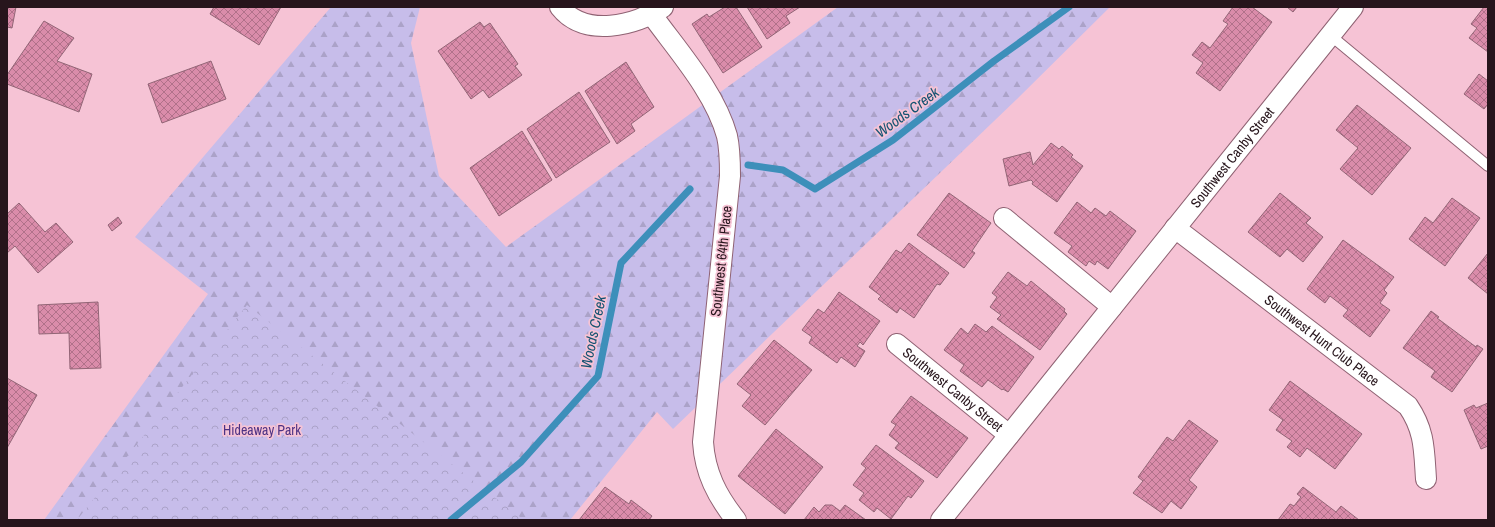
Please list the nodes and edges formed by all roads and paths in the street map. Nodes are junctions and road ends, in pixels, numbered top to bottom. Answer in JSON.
{"nodes":[{"id":1,"x":560,"y":7,"type":"edge"},
{"id":2,"x":1352,"y":7,"type":"edge"},
{"id":3,"x":658,"y":11,"type":"edge"},
{"id":4,"x":1330,"y":36,"type":"junction"},
{"id":5,"x":1488,"y":166,"type":"edge"},
{"id":6,"x":1004,"y":218,"type":"dead end"},
{"id":7,"x":1175,"y":228,"type":"junction"},
{"id":8,"x":1112,"y":307,"type":"junction"},
{"id":9,"x":897,"y":344,"type":"dead end"},
{"id":10,"x":1009,"y":435,"type":"junction"},
{"id":11,"x":1426,"y":479,"type":"dead end"},
{"id":12,"x":736,"y":520,"type":"edge"},
{"id":13,"x":941,"y":520,"type":"edge"}],
"edges":[{"from":1,"to":3,"type":"street"},
{"from":2,"to":4,"type":"street","name":"Southwest Canby Street"},
{"from":3,"to":12,"type":"street","name":"Southwest 64th Place"},
{"from":4,"to":5,"type":"lane"},
{"from":4,"to":7,"type":"street","name":"Southwest Canby Street"},
{"from":6,"to":8,"type":"street"},
{"from":7,"to":8,"type":"street","name":"Southwest Canby Street"},
{"from":7,"to":11,"type":"street","name":"Southwest Hunt Club Place"},
{"from":8,"to":10,"type":"street","name":"Southwest Canby Street"},
{"from":9,"to":10,"type":"street","name":"Southwest Canby Street"},
{"from":10,"to":13,"type":"street","name":"Southwest Canby Street"}]}
